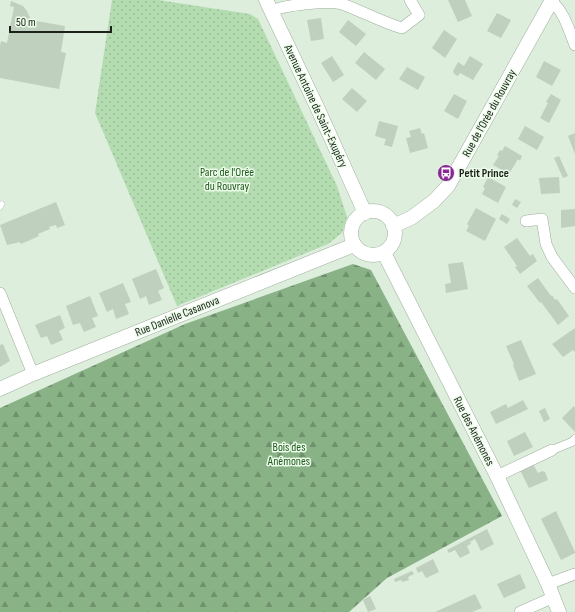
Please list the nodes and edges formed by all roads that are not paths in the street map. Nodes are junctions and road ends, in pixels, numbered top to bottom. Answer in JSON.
{"nodes":[{"id":1,"x":410,"y":0,"type":"edge"},
{"id":2,"x":551,"y":1,"type":"edge"},
{"id":3,"x":269,"y":5,"type":"edge"},
{"id":4,"x":575,"y":45,"type":"edge"},
{"id":5,"x":365,"y":213,"type":"junction"},
{"id":6,"x":526,"y":221,"type":"dead end"},
{"id":7,"x":393,"y":226,"type":"junction"},
{"id":8,"x":354,"y":245,"type":"junction"},
{"id":9,"x":384,"y":253,"type":"junction"},
{"id":10,"x":575,"y":288,"type":"edge"},
{"id":11,"x":0,"y":293,"type":"edge"},
{"id":12,"x":33,"y":374,"type":"junction"},
{"id":13,"x":0,"y":388,"type":"edge"},
{"id":14,"x":575,"y":439,"type":"edge"},
{"id":15,"x":552,"y":450,"type":"joint"},
{"id":16,"x":497,"y":476,"type":"junction"},
{"id":17,"x":575,"y":574,"type":"edge"},
{"id":18,"x":551,"y":591,"type":"junction"},
{"id":19,"x":520,"y":612,"type":"edge"},
{"id":20,"x":558,"y":612,"type":"edge"}],
"edges":[{"from":1,"to":3,"type":"street"},
{"from":2,"to":4,"type":"street"},
{"from":2,"to":7,"type":"street","name":"Rue de l'Orée du Rouvray"},
{"from":3,"to":5,"type":"street","name":"Avenue Antoine de Saint-Exupéry"},
{"from":5,"to":7,"type":"street"},
{"from":5,"to":8,"type":"street"},
{"from":6,"to":10,"type":"street"},
{"from":7,"to":9,"type":"street"},
{"from":8,"to":9,"type":"street"},
{"from":8,"to":12,"type":"street","name":"Rue Danielle Casanova"},
{"from":9,"to":16,"type":"street","name":"Rue des Anémones"},
{"from":11,"to":12,"type":"street"},
{"from":12,"to":13,"type":"street","name":"Rue Danielle Casanova"},
{"from":14,"to":15,"type":"street"},
{"from":15,"to":16,"type":"street"},
{"from":16,"to":18,"type":"street","name":"Rue des Anémones"},
{"from":17,"to":18,"type":"street"},
{"from":18,"to":19,"type":"street"},
{"from":18,"to":20,"type":"street","name":"Rue des Anémones"}]}
